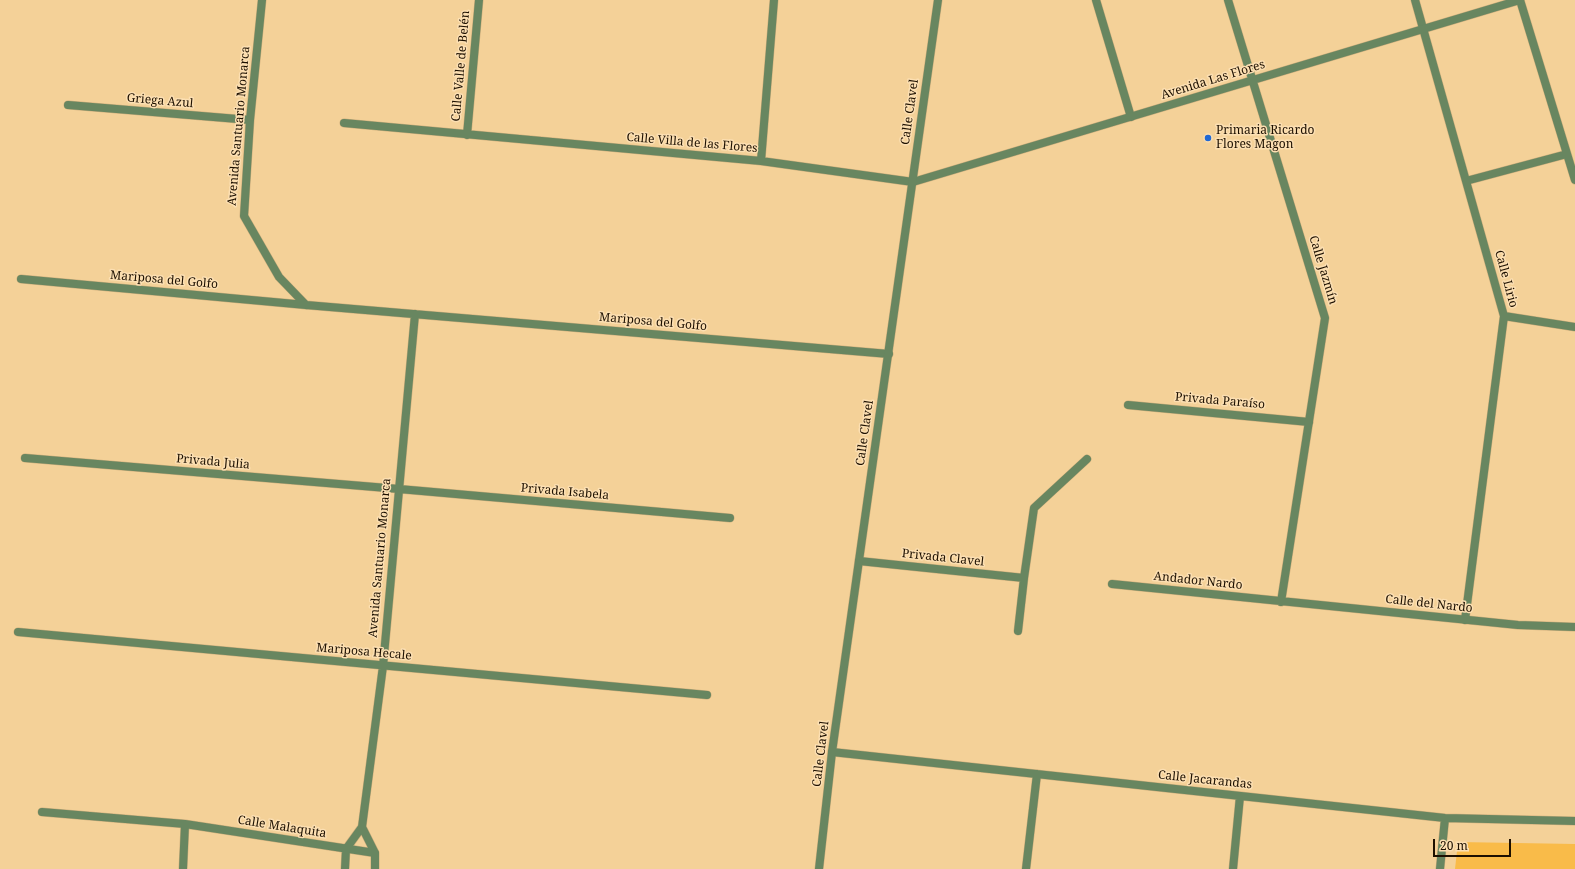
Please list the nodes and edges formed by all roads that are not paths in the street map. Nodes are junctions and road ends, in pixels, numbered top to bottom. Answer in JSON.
{"nodes":[{"id":1,"x":262,"y":0,"type":"edge"},
{"id":2,"x":479,"y":0,"type":"edge"},
{"id":3,"x":774,"y":0,"type":"edge"},
{"id":4,"x":938,"y":0,"type":"edge"},
{"id":5,"x":1096,"y":0,"type":"edge"},
{"id":6,"x":1228,"y":0,"type":"edge"},
{"id":7,"x":1415,"y":0,"type":"edge"},
{"id":8,"x":1520,"y":0,"type":"edge"},
{"id":9,"x":1423,"y":29,"type":"junction"},
{"id":10,"x":1252,"y":81,"type":"junction"},
{"id":11,"x":68,"y":105,"type":"dead end"},
{"id":12,"x":1131,"y":117,"type":"junction"},
{"id":13,"x":250,"y":120,"type":"junction"},
{"id":14,"x":344,"y":124,"type":"dead end"},
{"id":15,"x":467,"y":135,"type":"junction"},
{"id":16,"x":1567,"y":154,"type":"junction"},
{"id":17,"x":761,"y":161,"type":"junction"},
{"id":18,"x":1575,"y":180,"type":"edge"},
{"id":19,"x":1466,"y":181,"type":"junction"},
{"id":20,"x":913,"y":182,"type":"junction"},
{"id":21,"x":21,"y":279,"type":"dead end"},
{"id":22,"x":306,"y":305,"type":"junction"},
{"id":23,"x":415,"y":314,"type":"junction"},
{"id":24,"x":1504,"y":316,"type":"junction"},
{"id":25,"x":1575,"y":327,"type":"edge"},
{"id":26,"x":889,"y":354,"type":"junction"},
{"id":27,"x":1128,"y":405,"type":"dead end"},
{"id":28,"x":1309,"y":422,"type":"junction"},
{"id":29,"x":25,"y":458,"type":"dead end"},
{"id":30,"x":1087,"y":459,"type":"dead end"},
{"id":31,"x":399,"y":489,"type":"junction"},
{"id":32,"x":730,"y":518,"type":"dead end"},
{"id":33,"x":859,"y":561,"type":"junction"},
{"id":34,"x":1024,"y":578,"type":"junction"},
{"id":35,"x":1112,"y":584,"type":"dead end"},
{"id":36,"x":1281,"y":602,"type":"junction"},
{"id":37,"x":1465,"y":620,"type":"junction"},
{"id":38,"x":1575,"y":627,"type":"edge"},
{"id":39,"x":1018,"y":631,"type":"dead end"},
{"id":40,"x":18,"y":632,"type":"dead end"},
{"id":41,"x":383,"y":666,"type":"junction"},
{"id":42,"x":707,"y":695,"type":"dead end"},
{"id":43,"x":832,"y":752,"type":"junction"},
{"id":44,"x":1037,"y":774,"type":"junction"},
{"id":45,"x":1240,"y":796,"type":"junction"},
{"id":46,"x":42,"y":812,"type":"dead end"},
{"id":47,"x":1445,"y":818,"type":"junction"},
{"id":48,"x":1575,"y":821,"type":"edge"},
{"id":49,"x":185,"y":824,"type":"junction"},
{"id":50,"x":362,"y":827,"type":"junction"},
{"id":51,"x":346,"y":849,"type":"junction"},
{"id":52,"x":375,"y":853,"type":"junction"},
{"id":53,"x":183,"y":869,"type":"edge"},
{"id":54,"x":345,"y":869,"type":"edge"},
{"id":55,"x":375,"y":869,"type":"edge"},
{"id":56,"x":819,"y":869,"type":"edge"},
{"id":57,"x":1026,"y":869,"type":"edge"},
{"id":58,"x":1233,"y":869,"type":"edge"},
{"id":59,"x":1440,"y":869,"type":"edge"}],
"edges":[{"from":1,"to":13,"type":"street","name":"Avenida Santuario Monarca"},
{"from":2,"to":15,"type":"street","name":"Calle Valle de Belén"},
{"from":3,"to":17,"type":"street"},
{"from":4,"to":20,"type":"street","name":"Calle Clavel"},
{"from":5,"to":12,"type":"street"},
{"from":6,"to":10,"type":"street","name":"Calle Jazmín"},
{"from":7,"to":9,"type":"street","name":"Calle Lirio"},
{"from":8,"to":9,"type":"street","name":"Avenida Las Flores"},
{"from":8,"to":16,"type":"street"},
{"from":9,"to":10,"type":"street","name":"Avenida Las Flores"},
{"from":9,"to":19,"type":"street","name":"Calle Lirio"},
{"from":10,"to":12,"type":"street","name":"Avenida Las Flores"},
{"from":10,"to":28,"type":"street","name":"Calle Jazmín"},
{"from":11,"to":13,"type":"street","name":"Griega Azul"},
{"from":12,"to":20,"type":"street","name":"Avenida Las Flores"},
{"from":13,"to":22,"type":"street","name":"Avenida Santuario Monarca"},
{"from":14,"to":15,"type":"street","name":"Calle Villa de las Flores"},
{"from":15,"to":17,"type":"street","name":"Calle Villa de las Flores"},
{"from":16,"to":18,"type":"street"},
{"from":16,"to":19,"type":"street"},
{"from":17,"to":20,"type":"street","name":"Calle Villa de las Flores"},
{"from":19,"to":24,"type":"street","name":"Calle Lirio"},
{"from":20,"to":26,"type":"street","name":"Calle Clavel"},
{"from":21,"to":22,"type":"street","name":"Mariposa del Golfo"},
{"from":22,"to":23,"type":"street","name":"Mariposa del Golfo"},
{"from":23,"to":26,"type":"street","name":"Mariposa del Golfo"},
{"from":23,"to":31,"type":"street","name":"Avenida Santuario Monarca"},
{"from":24,"to":25,"type":"street"},
{"from":24,"to":37,"type":"street","name":"Calle Lirio"},
{"from":26,"to":33,"type":"street","name":"Calle Clavel"},
{"from":27,"to":28,"type":"street","name":"Privada Paraíso"},
{"from":28,"to":36,"type":"street","name":"Calle Jazmín"},
{"from":29,"to":31,"type":"street","name":"Privada Julia"},
{"from":30,"to":34,"type":"street"},
{"from":31,"to":32,"type":"street","name":"Privada Isabela"},
{"from":31,"to":41,"type":"street","name":"Avenida Santuario Monarca"},
{"from":33,"to":34,"type":"street","name":"Privada Clavel"},
{"from":33,"to":43,"type":"street","name":"Calle Clavel"},
{"from":34,"to":39,"type":"street"},
{"from":35,"to":36,"type":"street","name":"Andador Nardo"},
{"from":36,"to":37,"type":"street","name":"Calle del Nardo"},
{"from":37,"to":38,"type":"street","name":"Calle del Nardo"},
{"from":40,"to":41,"type":"street","name":"Mariposa Hecale"},
{"from":41,"to":42,"type":"street","name":"Mariposa Hecale"},
{"from":41,"to":50,"type":"street","name":"Avenida Santuario Monarca"},
{"from":43,"to":44,"type":"street","name":"Calle Jacarandas"},
{"from":43,"to":56,"type":"street","name":"Calle Clavel"},
{"from":44,"to":45,"type":"street","name":"Calle Jacarandas"},
{"from":44,"to":57,"type":"street"},
{"from":45,"to":47,"type":"street","name":"Calle Jacarandas"},
{"from":45,"to":58,"type":"street"},
{"from":46,"to":49,"type":"street","name":"Calle Malaquita"},
{"from":47,"to":48,"type":"street","name":"Calle Jacarandas"},
{"from":47,"to":59,"type":"street"},
{"from":49,"to":51,"type":"street","name":"Calle Malaquita"},
{"from":49,"to":53,"type":"street"},
{"from":50,"to":51,"type":"street","name":"Avenida Santuario Monarca"},
{"from":50,"to":52,"type":"street"},
{"from":51,"to":52,"type":"street","name":"Calle Malaquita"},
{"from":51,"to":54,"type":"street"},
{"from":52,"to":55,"type":"street"}]}
